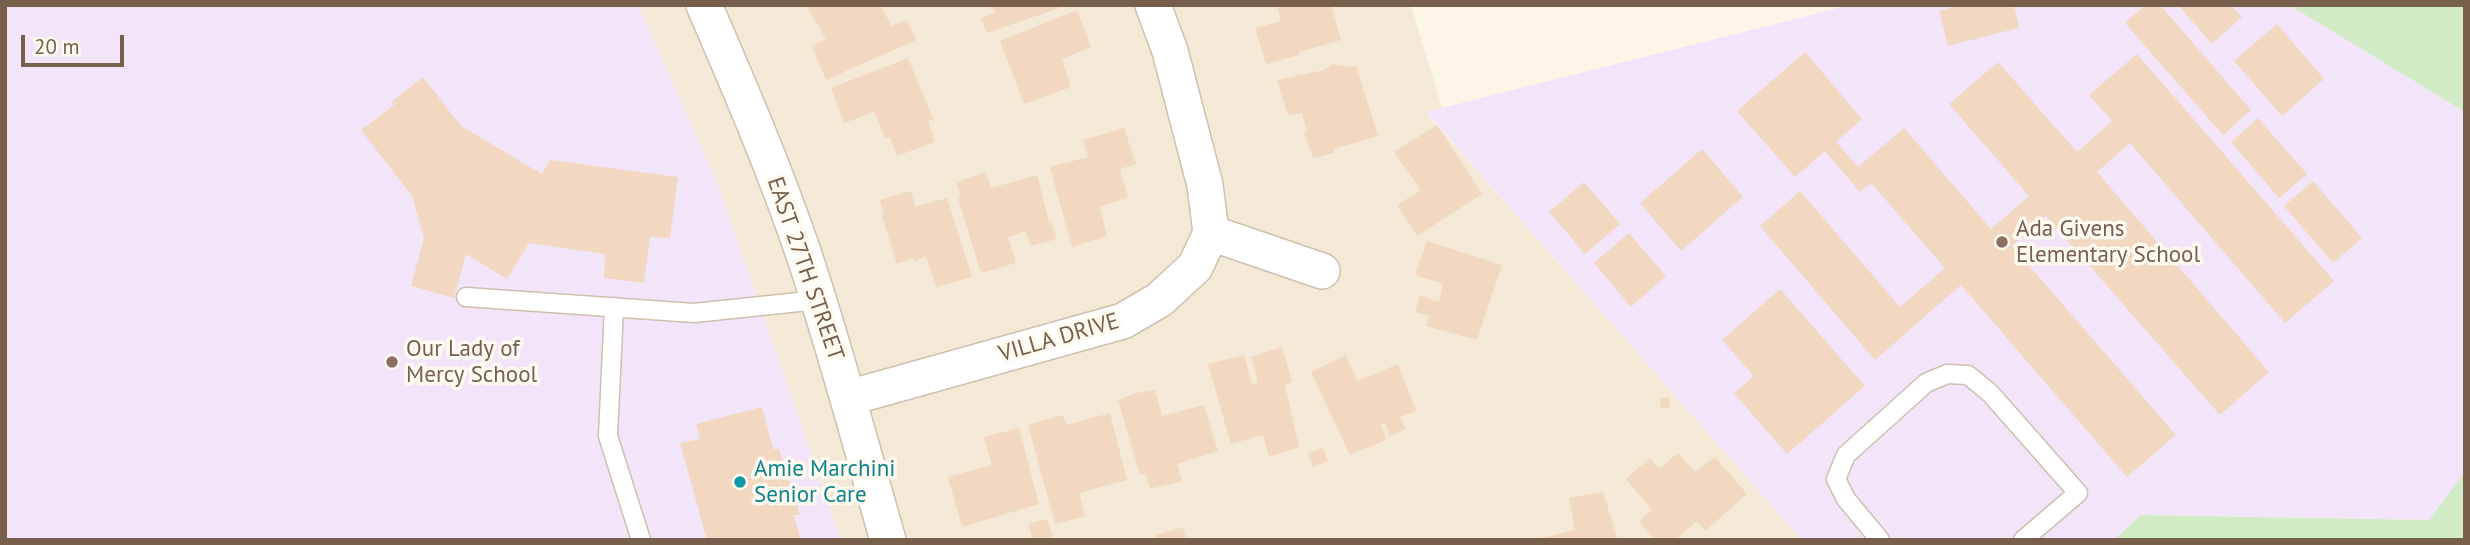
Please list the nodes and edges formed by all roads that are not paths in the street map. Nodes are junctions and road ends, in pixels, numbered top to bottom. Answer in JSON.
{"nodes":[{"id":1,"x":704,"y":5,"type":"edge"},
{"id":2,"x":1153,"y":5,"type":"edge"},
{"id":3,"x":1211,"y":233,"type":"junction"},
{"id":4,"x":1322,"y":271,"type":"dead end"},
{"id":5,"x":466,"y":298,"type":"dead end"},
{"id":6,"x":818,"y":300,"type":"junction"},
{"id":7,"x":614,"y":307,"type":"junction"},
{"id":8,"x":848,"y":398,"type":"junction"},
{"id":9,"x":641,"y":540,"type":"edge"},
{"id":10,"x":888,"y":540,"type":"edge"},
{"id":11,"x":1880,"y":540,"type":"edge"},
{"id":12,"x":2023,"y":540,"type":"edge"}],
"edges":[{"from":1,"to":6,"type":"street","name":"EAST 27TH STREET"},
{"from":2,"to":3,"type":"street"},
{"from":3,"to":4,"type":"street"},
{"from":3,"to":8,"type":"street","name":"VILLA DRIVE"},
{"from":5,"to":7,"type":"lane"},
{"from":6,"to":7,"type":"lane"},
{"from":6,"to":8,"type":"street","name":"EAST 27TH STREET"},
{"from":7,"to":9,"type":"lane"},
{"from":8,"to":10,"type":"street","name":"EAST 27TH STREET"},
{"from":11,"to":12,"type":"lane"}]}
